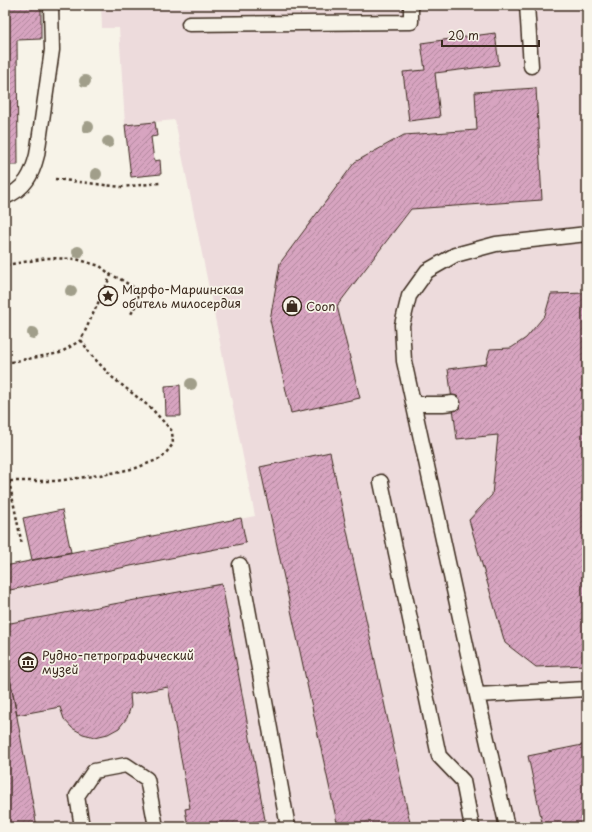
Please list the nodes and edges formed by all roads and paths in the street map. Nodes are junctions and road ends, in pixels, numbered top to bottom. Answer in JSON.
{"nodes":[{"id":1,"x":51,"y":5,"type":"edge"},
{"id":2,"x":411,"y":5,"type":"edge"},
{"id":3,"x":528,"y":5,"type":"edge"},
{"id":4,"x":189,"y":24,"type":"dead end"},
{"id":5,"x":531,"y":66,"type":"dead end"},
{"id":6,"x":30,"y":175,"type":"junction"},
{"id":7,"x":160,"y":183,"type":"dead end"},
{"id":8,"x":5,"y":197,"type":"edge"},
{"id":9,"x":587,"y":234,"type":"edge"},
{"id":10,"x":5,"y":264,"type":"edge"},
{"id":11,"x":5,"y":273,"type":"edge"},
{"id":12,"x":110,"y":275,"type":"junction"},
{"id":13,"x":130,"y":316,"type":"dead end"},
{"id":14,"x":81,"y":340,"type":"junction"},
{"id":15,"x":5,"y":363,"type":"edge"},
{"id":16,"x":453,"y":402,"type":"dead end"},
{"id":17,"x":414,"y":404,"type":"junction"},
{"id":18,"x":5,"y":478,"type":"edge"},
{"id":19,"x":9,"y":481,"type":"junction"},
{"id":20,"x":381,"y":482,"type":"dead end"},
{"id":21,"x":22,"y":545,"type":"dead end"},
{"id":22,"x":240,"y":565,"type":"dead end"},
{"id":23,"x":587,"y":689,"type":"edge"},
{"id":24,"x":477,"y":695,"type":"junction"},
{"id":25,"x":82,"y":827,"type":"edge"},
{"id":26,"x":156,"y":827,"type":"edge"},
{"id":27,"x":288,"y":827,"type":"edge"},
{"id":28,"x":472,"y":827,"type":"edge"},
{"id":29,"x":507,"y":827,"type":"edge"}],
"edges":[{"from":1,"to":6,"type":"lane"},
{"from":2,"to":4,"type":"lane"},
{"from":3,"to":5,"type":"lane"},
{"from":6,"to":7,"type":"path"},
{"from":6,"to":8,"type":"lane"},
{"from":9,"to":17,"type":"lane"},
{"from":10,"to":11,"type":"path"},
{"from":10,"to":12,"type":"path"},
{"from":12,"to":13,"type":"path"},
{"from":12,"to":14,"type":"path"},
{"from":14,"to":15,"type":"path"},
{"from":14,"to":19,"type":"path"},
{"from":16,"to":17,"type":"lane"},
{"from":17,"to":24,"type":"lane"},
{"from":18,"to":19,"type":"path"},
{"from":19,"to":21,"type":"path"},
{"from":20,"to":28,"type":"lane"},
{"from":22,"to":27,"type":"lane"},
{"from":23,"to":24,"type":"lane"},
{"from":24,"to":29,"type":"lane"},
{"from":25,"to":26,"type":"lane"}]}
